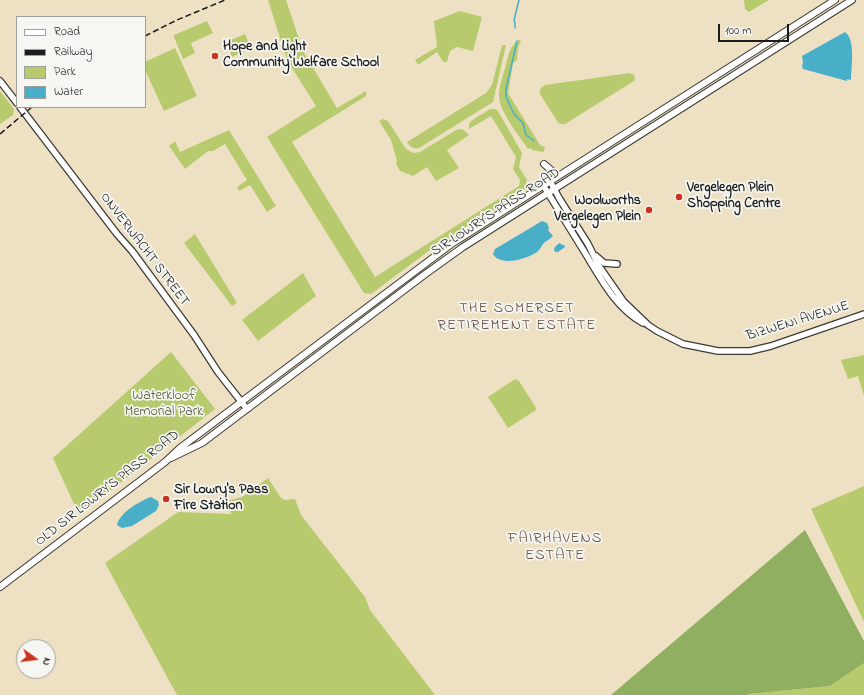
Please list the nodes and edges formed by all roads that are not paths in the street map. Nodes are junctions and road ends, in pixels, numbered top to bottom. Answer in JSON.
{"nodes":[{"id":1,"x":835,"y":0,"type":"edge"},
{"id":2,"x":851,"y":0,"type":"edge"},
{"id":3,"x":0,"y":81,"type":"edge"},
{"id":4,"x":16,"y":102,"type":"edge"},
{"id":5,"x":21,"y":108,"type":"edge"},
{"id":6,"x":544,"y":164,"type":"dead end"},
{"id":7,"x":558,"y":176,"type":"junction"},
{"id":8,"x":550,"y":181,"type":"junction"},
{"id":9,"x":543,"y":185,"type":"junction"},
{"id":10,"x":554,"y":189,"type":"junction"},
{"id":11,"x":548,"y":193,"type":"junction"},
{"id":12,"x":588,"y":244,"type":"junction"},
{"id":13,"x":617,"y":264,"type":"dead end"},
{"id":14,"x":364,"y":309,"type":"joint"},
{"id":15,"x":864,"y":314,"type":"edge"},
{"id":16,"x":648,"y":325,"type":"junction"},
{"id":17,"x":242,"y":402,"type":"junction"},
{"id":18,"x":247,"y":409,"type":"junction"},
{"id":19,"x":165,"y":462,"type":"junction"},
{"id":20,"x":0,"y":587,"type":"edge"}],
"edges":[{"from":1,"to":7,"type":"main road","name":"SIR LOWRY'S PASS ROAD"},
{"from":2,"to":10,"type":"main road","name":"SIR LOWRY'S PASS ROAD"},
{"from":3,"to":4,"type":"street"},
{"from":5,"to":17,"type":"street","name":"ONVERWACHT STREET"},
{"from":6,"to":7,"type":"main road"},
{"from":7,"to":8,"type":"main road","name":"SIR LOWRY'S PASS ROAD"},
{"from":8,"to":9,"type":"main road","name":"SIR LOWRY'S PASS ROAD"},
{"from":8,"to":10,"type":"street","name":"BIZWENI AVENUE"},
{"from":9,"to":11,"type":"street","name":"BIZWENI AVENUE"},
{"from":9,"to":14,"type":"main road","name":"SIR LOWRY'S PASS ROAD"},
{"from":10,"to":11,"type":"main road","name":"SIR LOWRY'S PASS ROAD"},
{"from":10,"to":12,"type":"street","name":"BIZWENI AVENUE"},
{"from":11,"to":16,"type":"street","name":"BIZWENI AVENUE"},
{"from":11,"to":18,"type":"main road","name":"SIR LOWRY'S PASS ROAD"},
{"from":12,"to":13,"type":"street"},
{"from":12,"to":16,"type":"street","name":"BIZWENI AVENUE"},
{"from":14,"to":17,"type":"main road","name":"OLD SIR LOWRY'S PASS ROAD"},
{"from":15,"to":16,"type":"street","name":"BIZWENI AVENUE"},
{"from":17,"to":18,"type":"street","name":"ONVERWACHT STREET"},
{"from":17,"to":19,"type":"main road","name":"OLD SIR LOWRY'S PASS ROAD"},
{"from":18,"to":19,"type":"main road","name":"SIR LOWRY'S PASS ROAD"},
{"from":19,"to":20,"type":"main road","name":"OLD SIR LOWRY'S PASS ROAD"}]}
